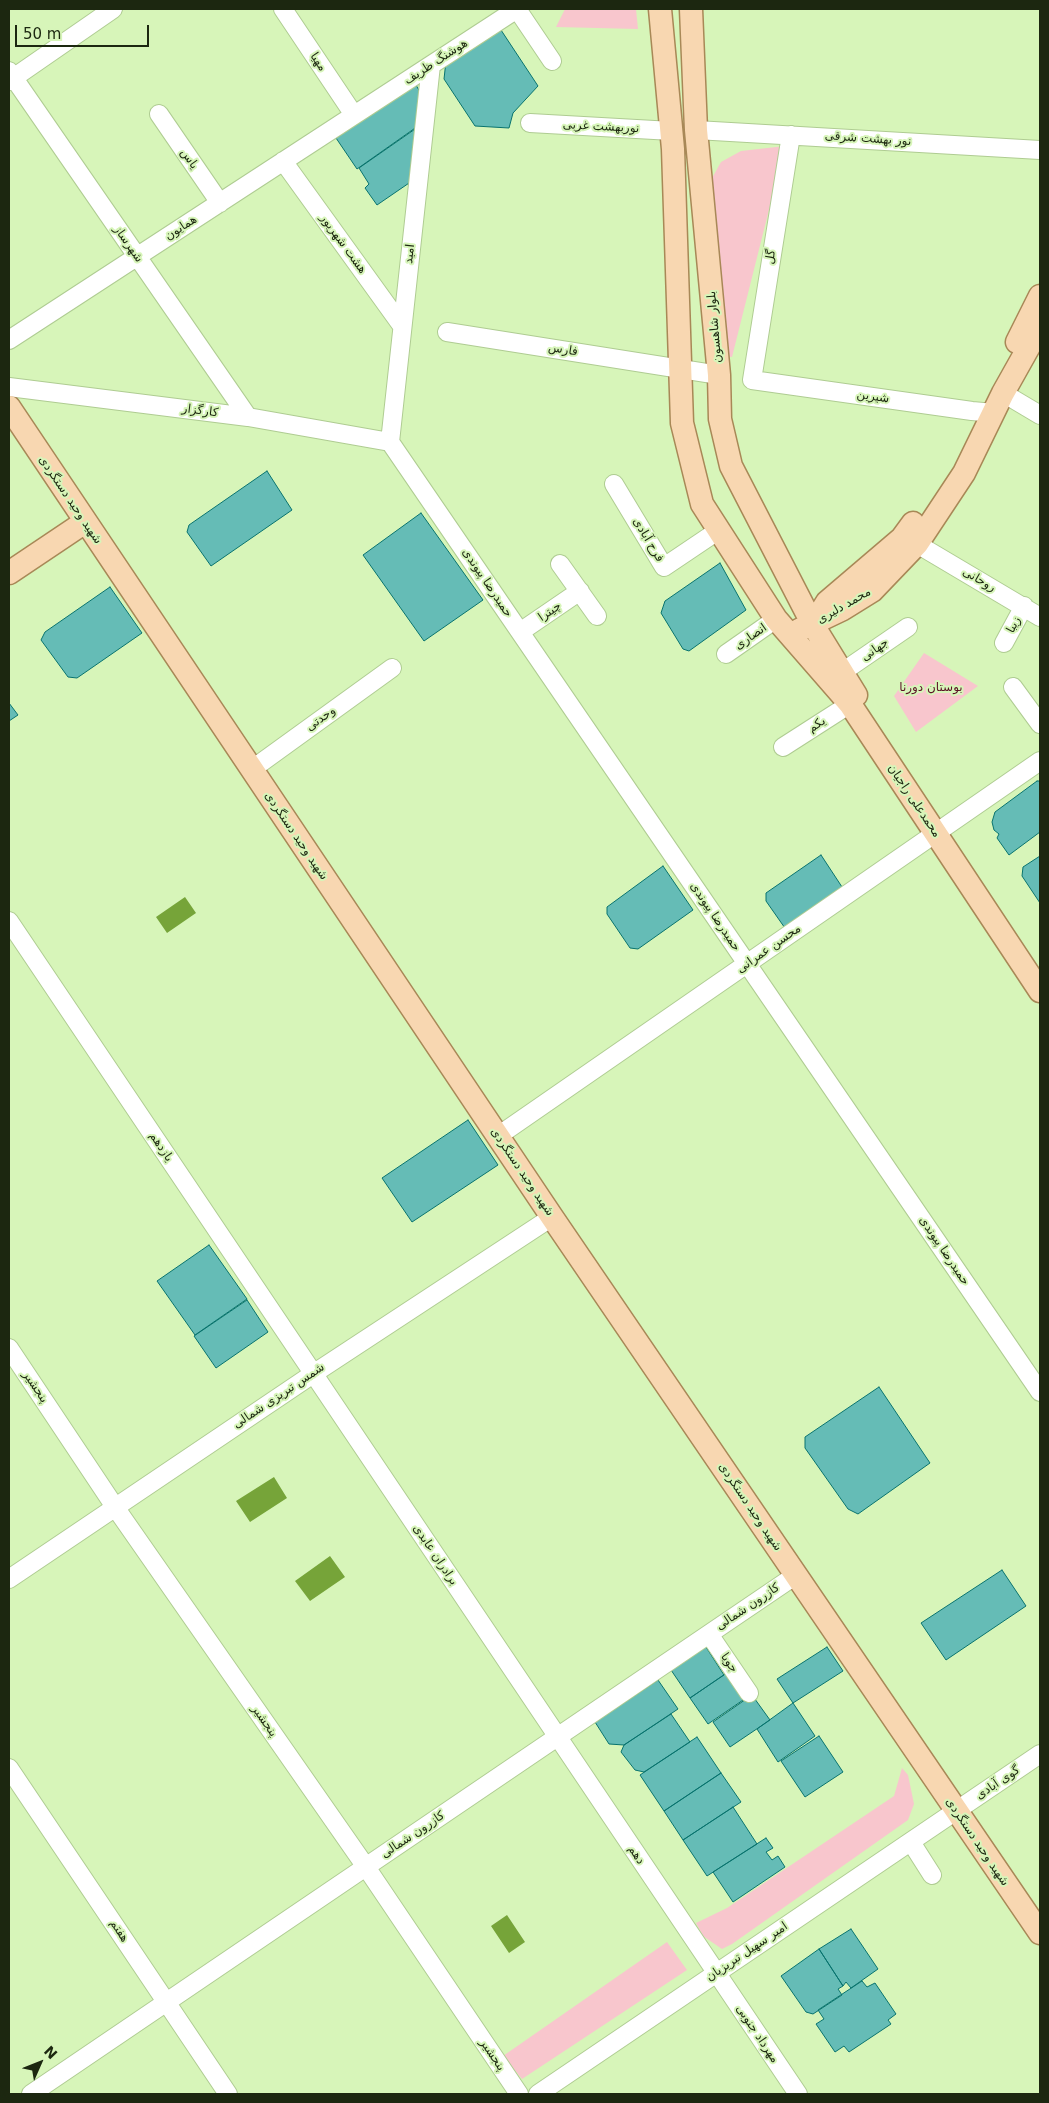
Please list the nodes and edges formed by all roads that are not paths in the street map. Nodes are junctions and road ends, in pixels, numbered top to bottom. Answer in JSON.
{"nodes":[{"id":1,"x":114,"y":9,"type":"edge"},
{"id":2,"x":283,"y":9,"type":"edge"},
{"id":3,"x":517,"y":9,"type":"edge"},
{"id":4,"x":660,"y":9,"type":"edge"},
{"id":5,"x":691,"y":9,"type":"edge"},
{"id":6,"x":552,"y":61,"type":"dead end"},
{"id":7,"x":431,"y":65,"type":"junction"},
{"id":8,"x":10,"y":76,"type":"edge"},
{"id":9,"x":159,"y":114,"type":"dead end"},
{"id":10,"x":354,"y":115,"type":"junction"},
{"id":11,"x":530,"y":123,"type":"dead end"},
{"id":12,"x":696,"y":130,"type":"junction"},
{"id":13,"x":672,"y":131,"type":"junction"},
{"id":14,"x":791,"y":135,"type":"junction"},
{"id":15,"x":1040,"y":150,"type":"edge"},
{"id":16,"x":283,"y":161,"type":"junction"},
{"id":17,"x":220,"y":203,"type":"junction"},
{"id":18,"x":137,"y":256,"type":"junction"},
{"id":19,"x":1040,"y":296,"type":"edge"},
{"id":20,"x":402,"y":326,"type":"junction"},
{"id":21,"x":1040,"y":327,"type":"edge"},
{"id":22,"x":448,"y":332,"type":"dead end"},
{"id":23,"x":9,"y":340,"type":"edge"},
{"id":24,"x":679,"y":369,"type":"junction"},
{"id":25,"x":719,"y":374,"type":"junction"},
{"id":26,"x":752,"y":380,"type":"joint"},
{"id":27,"x":9,"y":387,"type":"edge"},
{"id":28,"x":992,"y":406,"type":"junction"},
{"id":29,"x":9,"y":407,"type":"edge"},
{"id":30,"x":1040,"y":415,"type":"edge"},
{"id":31,"x":248,"y":417,"type":"junction"},
{"id":32,"x":390,"y":442,"type":"junction"},
{"id":33,"x":614,"y":484,"type":"dead end"},
{"id":34,"x":85,"y":522,"type":"junction"},
{"id":35,"x":719,"y":530,"type":"junction"},
{"id":36,"x":917,"y":544,"type":"junction"},
{"id":37,"x":560,"y":564,"type":"dead end"},
{"id":38,"x":9,"y":573,"type":"edge"},
{"id":39,"x":580,"y":592,"type":"junction"},
{"id":40,"x":1024,"y":606,"type":"junction"},
{"id":41,"x":597,"y":616,"type":"dead end"},
{"id":42,"x":1040,"y":617,"type":"edge"},
{"id":43,"x":813,"y":625,"type":"junction"},
{"id":44,"x":783,"y":626,"type":"junction"},
{"id":45,"x":908,"y":627,"type":"dead end"},
{"id":46,"x":520,"y":632,"type":"junction"},
{"id":47,"x":1004,"y":643,"type":"dead end"},
{"id":48,"x":726,"y":654,"type":"dead end"},
{"id":49,"x":392,"y":668,"type":"dead end"},
{"id":50,"x":841,"y":673,"type":"junction"},
{"id":51,"x":1013,"y":687,"type":"dead end"},
{"id":52,"x":850,"y":704,"type":"junction"},
{"id":53,"x":1040,"y":724,"type":"edge"},
{"id":54,"x":784,"y":747,"type":"dead end"},
{"id":55,"x":1040,"y":761,"type":"edge"},
{"id":56,"x":251,"y":770,"type":"junction"},
{"id":57,"x":941,"y":829,"type":"junction"},
{"id":58,"x":9,"y":921,"type":"edge"},
{"id":59,"x":747,"y":964,"type":"junction"},
{"id":60,"x":1040,"y":968,"type":"edge"},
{"id":61,"x":1040,"y":991,"type":"edge"},
{"id":62,"x":498,"y":1136,"type":"junction"},
{"id":63,"x":552,"y":1217,"type":"junction"},
{"id":64,"x":9,"y":1348,"type":"edge"},
{"id":65,"x":313,"y":1374,"type":"junction"},
{"id":66,"x":1040,"y":1392,"type":"edge"},
{"id":67,"x":116,"y":1507,"type":"junction"},
{"id":68,"x":796,"y":1575,"type":"junction"},
{"id":69,"x":9,"y":1579,"type":"edge"},
{"id":70,"x":709,"y":1634,"type":"junction"},
{"id":71,"x":750,"y":1692,"type":"dead end"},
{"id":72,"x":557,"y":1737,"type":"junction"},
{"id":73,"x":1040,"y":1754,"type":"edge"},
{"id":74,"x":9,"y":1768,"type":"edge"},
{"id":75,"x":957,"y":1811,"type":"junction"},
{"id":76,"x":911,"y":1842,"type":"junction"},
{"id":77,"x":366,"y":1867,"type":"junction"},
{"id":78,"x":932,"y":1875,"type":"dead end"},
{"id":79,"x":1040,"y":1934,"type":"edge"},
{"id":80,"x":715,"y":1973,"type":"junction"},
{"id":81,"x":167,"y":2002,"type":"junction"},
{"id":82,"x":31,"y":2094,"type":"edge"},
{"id":83,"x":228,"y":2094,"type":"edge"},
{"id":84,"x":519,"y":2094,"type":"edge"},
{"id":85,"x":538,"y":2094,"type":"edge"},
{"id":86,"x":798,"y":2094,"type":"edge"}],
"edges":[{"from":1,"to":8,"type":"street"},
{"from":2,"to":10,"type":"street","name":"مهیا"},
{"from":3,"to":6,"type":"street"},
{"from":3,"to":7,"type":"street","name":"هوشنگ ظریف"},
{"from":4,"to":13,"type":"main road"},
{"from":5,"to":12,"type":"main road","name":"بلوار شاهسون"},
{"from":7,"to":10,"type":"street","name":"هوشنگ ظریف"},
{"from":7,"to":20,"type":"street","name":"امید"},
{"from":8,"to":18,"type":"street","name":"شهرساز"},
{"from":9,"to":17,"type":"street","name":"یاس"},
{"from":10,"to":16,"type":"street","name":"همایون"},
{"from":11,"to":13,"type":"street","name":"نوربهشت غربی"},
{"from":12,"to":14,"type":"street","name":"نور بهشت شرقی"},
{"from":12,"to":25,"type":"main road","name":"بلوار شاهسون"},
{"from":13,"to":24,"type":"main road"},
{"from":14,"to":15,"type":"street","name":"نور بهشت شرقی"},
{"from":14,"to":26,"type":"street","name":"گل"},
{"from":16,"to":17,"type":"street","name":"همایون"},
{"from":16,"to":20,"type":"street","name":"هشت شهریور"},
{"from":17,"to":18,"type":"street","name":"همایون"},
{"from":18,"to":23,"type":"street","name":"همایون"},
{"from":18,"to":31,"type":"street","name":"شهرساز"},
{"from":19,"to":28,"type":"main road","name":"محمد دلیری"},
{"from":20,"to":32,"type":"street","name":"امید"},
{"from":21,"to":28,"type":"main road","name":"محمد دلیری"},
{"from":22,"to":24,"type":"street","name":"فارس"},
{"from":24,"to":25,"type":"street","name":"فارس"},
{"from":24,"to":35,"type":"main road"},
{"from":25,"to":43,"type":"main road","name":"بلوار شاهسون"},
{"from":26,"to":28,"type":"street","name":"شیرین"},
{"from":27,"to":31,"type":"street","name":"کارگزار"},
{"from":28,"to":30,"type":"street"},
{"from":28,"to":36,"type":"main road","name":"محمد دلیری"},
{"from":28,"to":43,"type":"main road","name":"محمد دلیری"},
{"from":29,"to":34,"type":"main road","name":"شهید وحید دستگردی"},
{"from":31,"to":32,"type":"street","name":"کارگزار"},
{"from":32,"to":46,"type":"street","name":"حمیدرضا پیوندی"},
{"from":33,"to":35,"type":"street","name":"فرح آبادی"},
{"from":34,"to":38,"type":"main road"},
{"from":34,"to":56,"type":"main road","name":"شهید وحید دستگردی"},
{"from":35,"to":44,"type":"main road"},
{"from":36,"to":40,"type":"street","name":"روحانی"},
{"from":36,"to":43,"type":"main road","name":"محمد دلیری"},
{"from":37,"to":39,"type":"street"},
{"from":39,"to":41,"type":"street"},
{"from":39,"to":46,"type":"street","name":"چیترا"},
{"from":40,"to":42,"type":"street","name":"روحانی"},
{"from":40,"to":47,"type":"street","name":"زیبا"},
{"from":43,"to":44,"type":"main road"},
{"from":43,"to":50,"type":"main road","name":"محمدعلی راجیان"},
{"from":44,"to":48,"type":"street","name":"انصاری"},
{"from":44,"to":52,"type":"main road","name":"محمدعلی راجیان"},
{"from":45,"to":50,"type":"street","name":"جهانی"},
{"from":46,"to":59,"type":"street","name":"حمیدرضا پیوندی"},
{"from":49,"to":56,"type":"street","name":"وحدتی"},
{"from":50,"to":57,"type":"main road","name":"محمدعلی راجیان"},
{"from":51,"to":53,"type":"street"},
{"from":52,"to":54,"type":"street","name":"یکم"},
{"from":52,"to":57,"type":"main road","name":"محمدعلی راجیان"},
{"from":55,"to":57,"type":"street","name":"محسن عمرانی"},
{"from":56,"to":62,"type":"main road","name":"شهید وحید دستگردی"},
{"from":57,"to":59,"type":"street","name":"محسن عمرانی"},
{"from":57,"to":60,"type":"main road","name":"محمدعلی راجیان"},
{"from":57,"to":61,"type":"main road","name":"محمدعلی راجیان"},
{"from":58,"to":65,"type":"street","name":"یازدهم"},
{"from":59,"to":62,"type":"street","name":"محسن عمرانی"},
{"from":59,"to":66,"type":"street","name":"حمیدرضا پیوندی"},
{"from":62,"to":63,"type":"main road","name":"شهید وحید دستگردی"},
{"from":63,"to":65,"type":"street","name":"شمس تبریزی شمالی"},
{"from":63,"to":68,"type":"main road","name":"شهید وحید دستگردی"},
{"from":64,"to":67,"type":"street","name":"پنجشیر"},
{"from":65,"to":67,"type":"street","name":"شمس تبریزی شمالی"},
{"from":65,"to":72,"type":"street","name":"برادران عابدی"},
{"from":67,"to":69,"type":"street","name":"شمس تبریزی شمالی"},
{"from":67,"to":77,"type":"street","name":"پنجشیر"},
{"from":68,"to":70,"type":"street","name":"کازرون شمالی"},
{"from":68,"to":75,"type":"main road","name":"شهید وحید دستگردی"},
{"from":70,"to":71,"type":"street","name":"جویا"},
{"from":70,"to":72,"type":"street","name":"کازرون شمالی"},
{"from":72,"to":77,"type":"street","name":"کازرون شمالی"},
{"from":72,"to":80,"type":"street","name":"دهم"},
{"from":73,"to":75,"type":"street","name":"گوی آبادی"},
{"from":74,"to":81,"type":"street","name":"هفتم"},
{"from":75,"to":76,"type":"street","name":"امیر سهیل تبریزیان"},
{"from":75,"to":79,"type":"main road","name":"شهید وحید دستگردی"},
{"from":76,"to":78,"type":"street"},
{"from":76,"to":80,"type":"street","name":"امیر سهیل تبریزیان"},
{"from":77,"to":81,"type":"street","name":"کازرون شمالی"},
{"from":77,"to":84,"type":"street","name":"پنجشیر"},
{"from":80,"to":85,"type":"street","name":"امیر سهیل تبریزیان"},
{"from":80,"to":86,"type":"street","name":"مهرداد جنوبی"},
{"from":81,"to":82,"type":"street","name":"کازرون شمالی"},
{"from":81,"to":83,"type":"street","name":"هفتم"}]}
